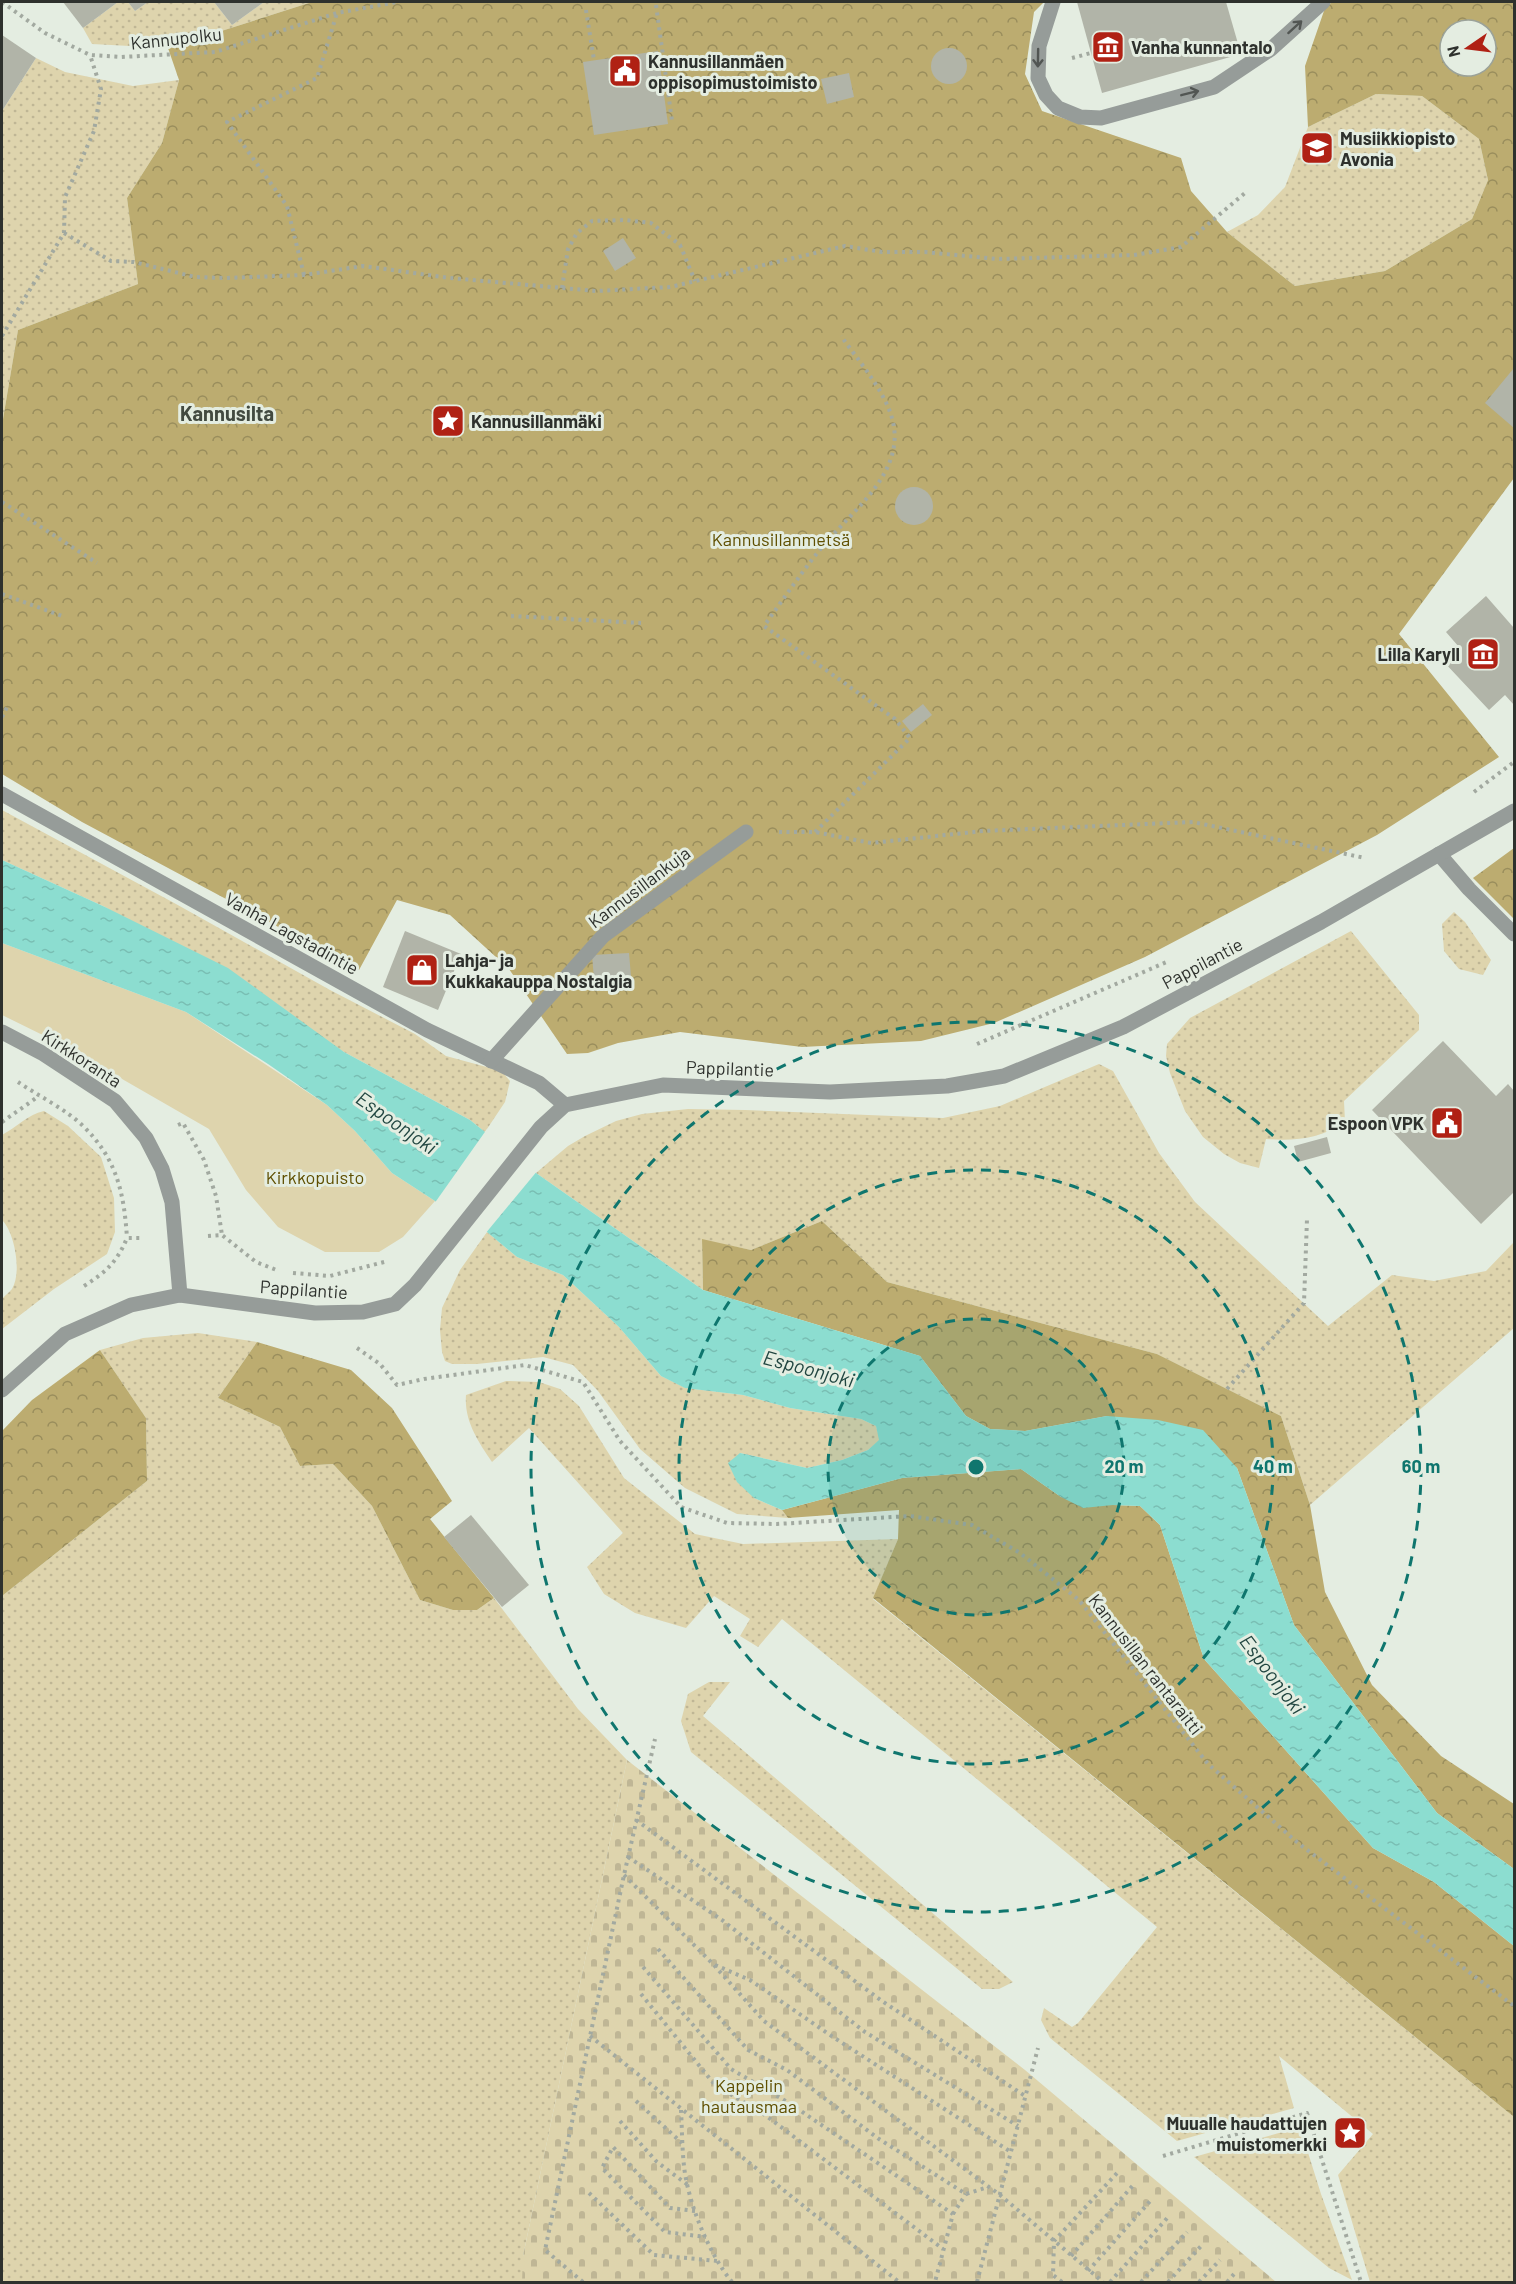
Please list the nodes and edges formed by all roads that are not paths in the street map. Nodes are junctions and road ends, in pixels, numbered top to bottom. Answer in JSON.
{"nodes":[{"id":1,"x":1053,"y":2,"type":"edge"},
{"id":2,"x":1323,"y":2,"type":"edge"},
{"id":3,"x":2,"y":794,"type":"edge"},
{"id":4,"x":1515,"y":811,"type":"edge"},
{"id":5,"x":746,"y":832,"type":"road end"},
{"id":6,"x":1439,"y":854,"type":"junction"},
{"id":7,"x":1515,"y":934,"type":"edge"},
{"id":8,"x":2,"y":1032,"type":"edge"},
{"id":9,"x":490,"y":1061,"type":"junction"},
{"id":10,"x":564,"y":1105,"type":"junction"},
{"id":11,"x":180,"y":1295,"type":"junction"},
{"id":12,"x":2,"y":1390,"type":"edge"}],
"edges":[{"from":1,"to":2,"type":"street","one_way":true},
{"from":3,"to":9,"type":"street","name":"Vanha Lagstadintie"},
{"from":4,"to":6,"type":"street","name":"Pappilantie"},
{"from":5,"to":9,"type":"street","name":"Kannusillankuja"},
{"from":6,"to":7,"type":"street"},
{"from":6,"to":10,"type":"street","name":"Pappilantie"},
{"from":8,"to":11,"type":"street","name":"Kirkkoranta"},
{"from":9,"to":10,"type":"street","name":"Vanha Lagstadintie"},
{"from":10,"to":11,"type":"street","name":"Pappilantie"},
{"from":11,"to":12,"type":"street","name":"Pappilantie"}]}
